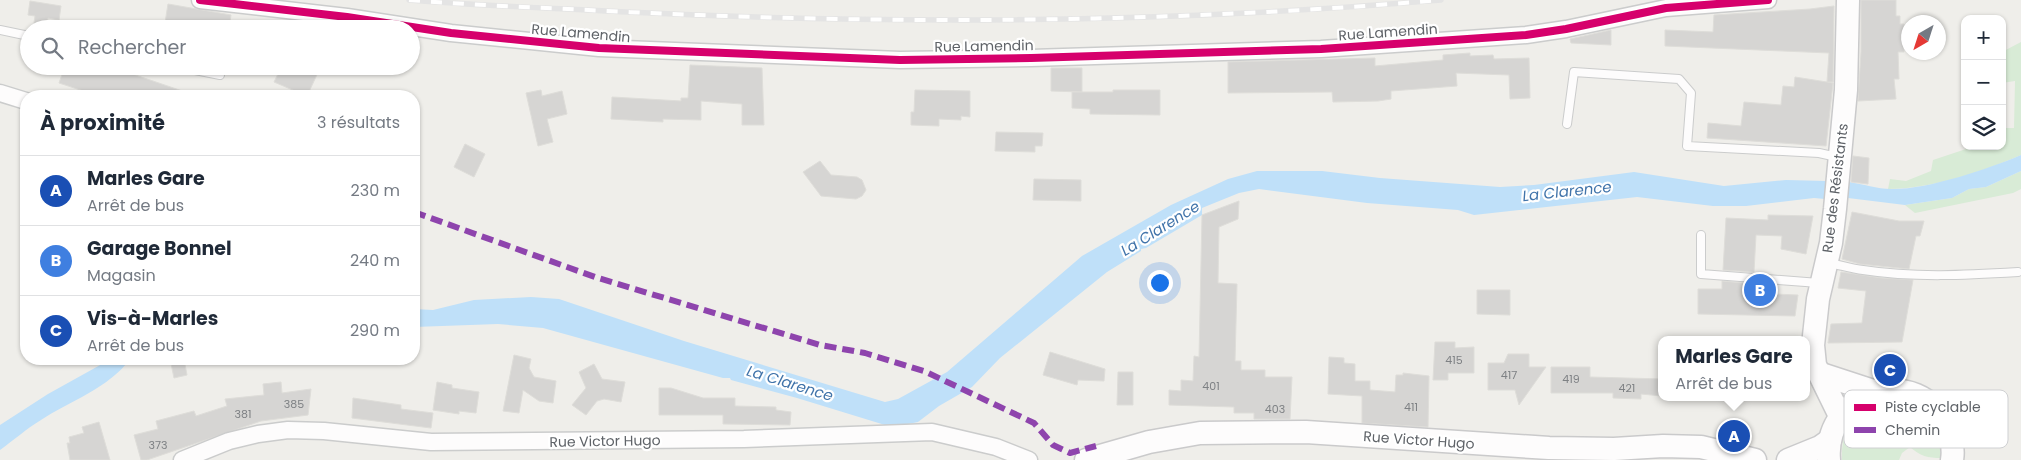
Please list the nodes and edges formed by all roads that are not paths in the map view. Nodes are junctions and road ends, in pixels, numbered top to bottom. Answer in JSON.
{"nodes":[{"id":1,"x":200,"y":0,"type":"edge"},
{"id":2,"x":1768,"y":0,"type":"edge"},
{"id":3,"x":1848,"y":0,"type":"edge"},
{"id":4,"x":366,"y":20,"type":"edge"},
{"id":5,"x":420,"y":28,"type":"edge"},
{"id":6,"x":0,"y":30,"type":"edge"},
{"id":7,"x":20,"y":34,"type":"edge"},
{"id":8,"x":216,"y":75,"type":"edge"},
{"id":9,"x":220,"y":76,"type":"dead end"},
{"id":10,"x":0,"y":92,"type":"edge"},
{"id":11,"x":20,"y":99,"type":"edge"},
{"id":12,"x":1567,"y":124,"type":"dead end"},
{"id":13,"x":1840,"y":158,"type":"junction"},
{"id":14,"x":1701,"y":235,"type":"dead end"},
{"id":15,"x":2018,"y":272,"type":"dead end"},
{"id":16,"x":1824,"y":273,"type":"junction"},
{"id":17,"x":1820,"y":374,"type":"junction"},
{"id":18,"x":1870,"y":390,"type":"edge"},
{"id":19,"x":1844,"y":412,"type":"edge"},
{"id":20,"x":1840,"y":416,"type":"junction"},
{"id":21,"x":1829,"y":450,"type":"edge"},
{"id":22,"x":182,"y":460,"type":"edge"},
{"id":23,"x":1029,"y":460,"type":"edge"},
{"id":24,"x":1086,"y":460,"type":"edge"},
{"id":25,"x":1755,"y":460,"type":"edge"},
{"id":26,"x":1788,"y":460,"type":"edge"}],
"edges":[{"from":1,"to":4,"type":"street","name":"Rue Lamendin"},
{"from":2,"to":5,"type":"street","name":"Rue Lamendin"},
{"from":3,"to":13,"type":"main road","name":"Rue des Résistants"},
{"from":6,"to":7,"type":"lane"},
{"from":8,"to":9,"type":"lane"},
{"from":10,"to":11,"type":"street"},
{"from":12,"to":13,"type":"lane"},
{"from":13,"to":16,"type":"main road","name":"Rue des Résistants"},
{"from":14,"to":16,"type":"lane"},
{"from":15,"to":16,"type":"lane"},
{"from":16,"to":17,"type":"main road","name":"Rue des Résistants"},
{"from":17,"to":18,"type":"main road"},
{"from":17,"to":20,"type":"main road","name":"Rue des Résistants"},
{"from":19,"to":20,"type":"main road"},
{"from":20,"to":21,"type":"main road"},
{"from":21,"to":26,"type":"main road"},
{"from":22,"to":23,"type":"street","name":"Rue Victor Hugo"},
{"from":24,"to":25,"type":"main road","name":"Rue Victor Hugo"}]}
